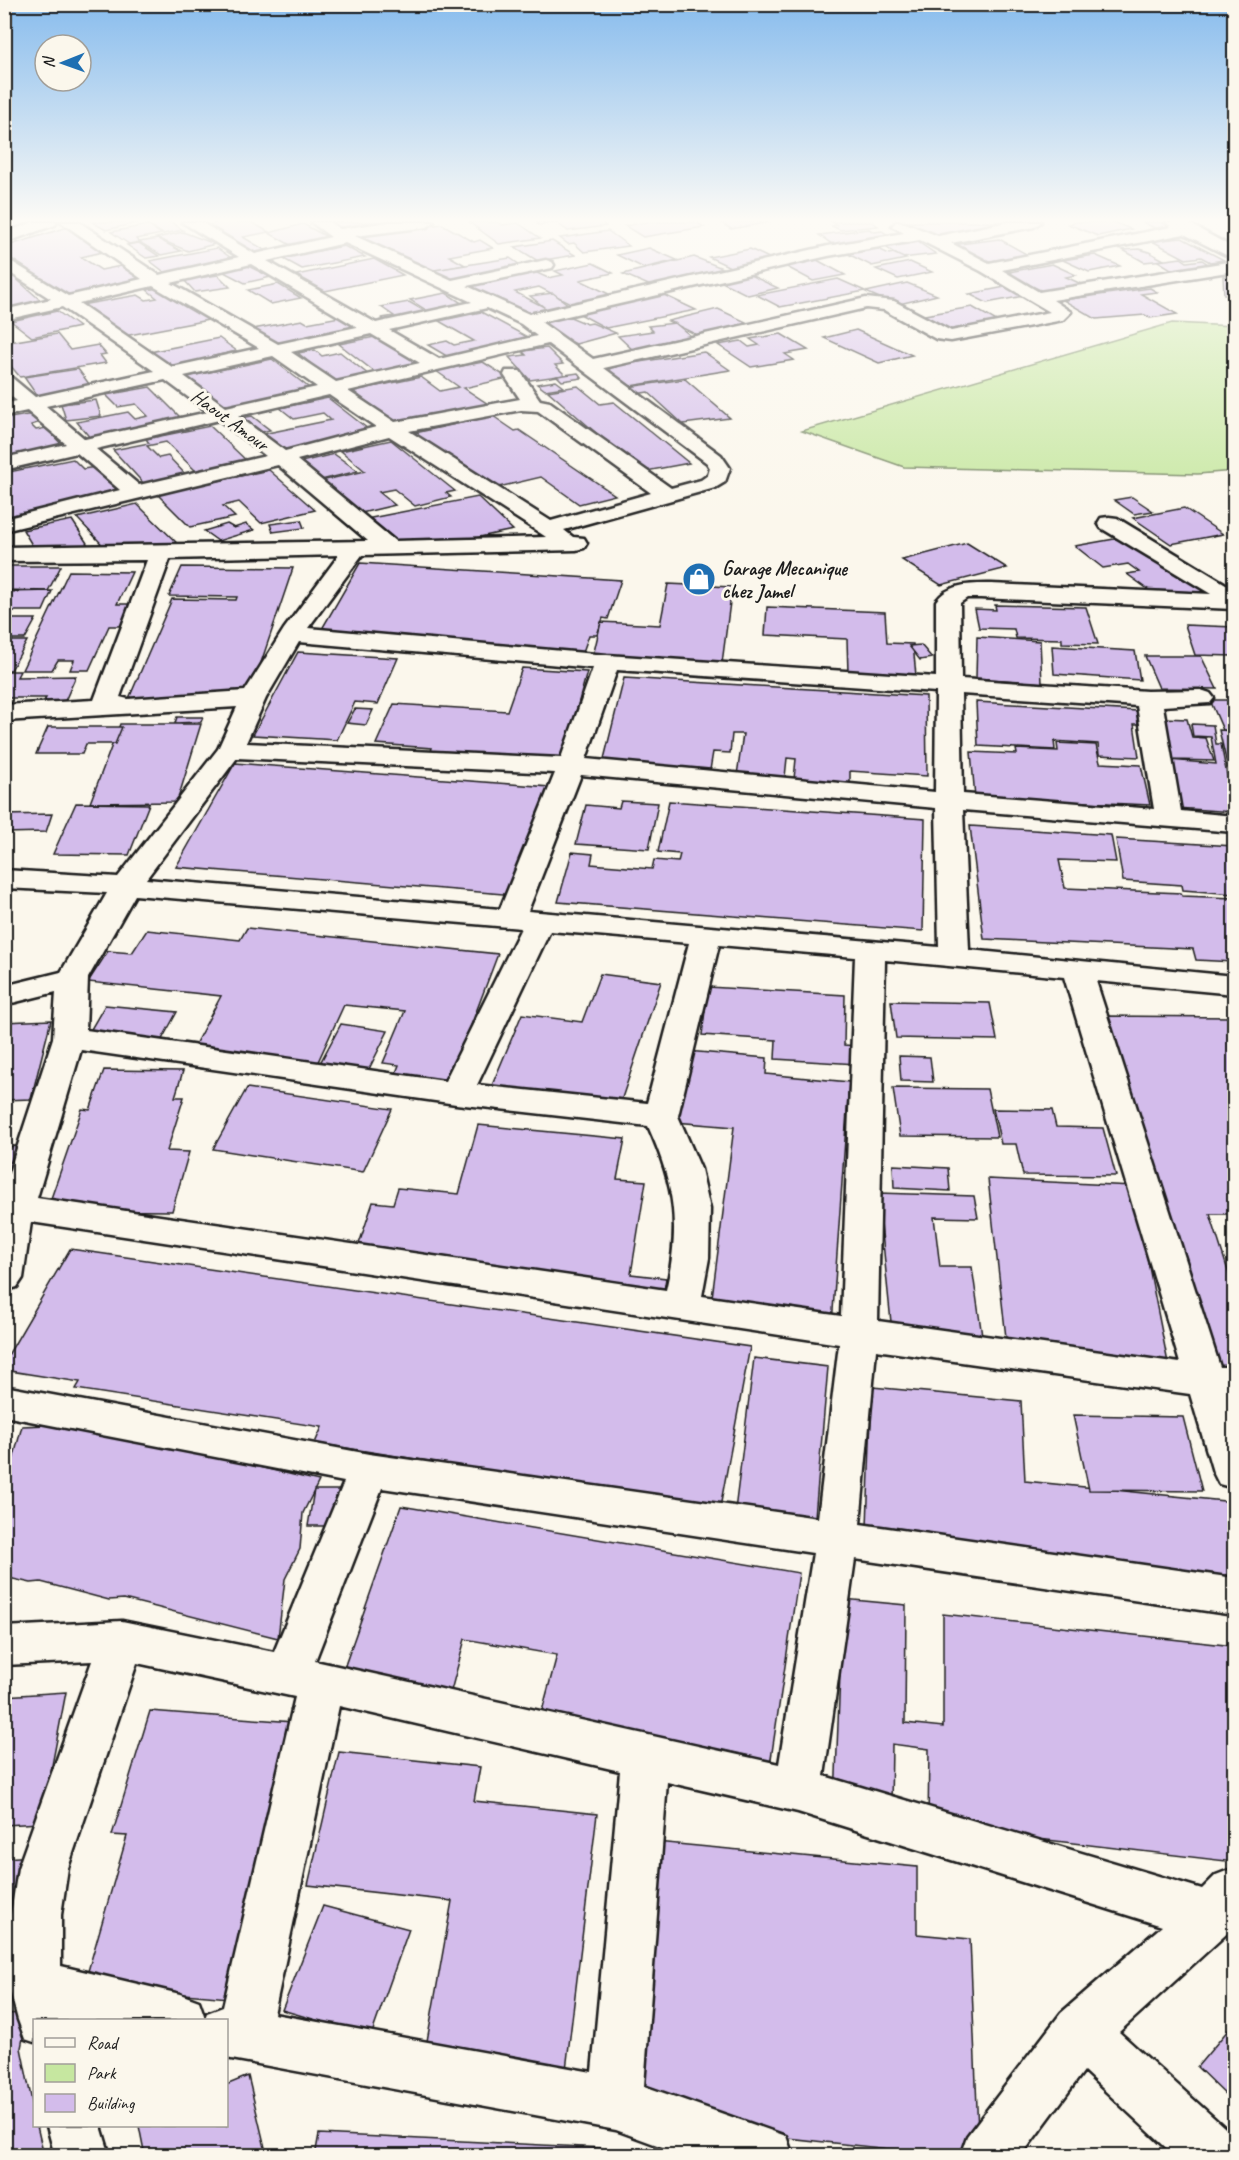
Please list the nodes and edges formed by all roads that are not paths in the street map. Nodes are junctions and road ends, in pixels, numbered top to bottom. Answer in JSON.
{"nodes":[{"id":1,"x":97,"y":323,"type":"edge"},
{"id":2,"x":228,"y":323,"type":"edge"},
{"id":3,"x":363,"y":323,"type":"edge"},
{"id":4,"x":405,"y":323,"type":"edge"},
{"id":5,"x":531,"y":323,"type":"edge"},
{"id":6,"x":778,"y":323,"type":"edge"},
{"id":7,"x":920,"y":323,"type":"edge"},
{"id":8,"x":1018,"y":323,"type":"edge"},
{"id":9,"x":375,"y":330,"type":"junction"},
{"id":10,"x":551,"y":338,"type":"junction"},
{"id":11,"x":277,"y":351,"type":"junction"},
{"id":12,"x":436,"y":365,"type":"junction"},
{"id":13,"x":587,"y":366,"type":"junction"},
{"id":14,"x":168,"y":375,"type":"junction"},
{"id":15,"x":513,"y":375,"type":"dead end"},
{"id":16,"x":4,"y":381,"type":"edge"},
{"id":17,"x":333,"y":388,"type":"junction"},
{"id":18,"x":533,"y":404,"type":"junction"},
{"id":19,"x":32,"y":405,"type":"junction"},
{"id":20,"x":4,"y":410,"type":"edge"},
{"id":21,"x":222,"y":414,"type":"junction"},
{"id":22,"x":392,"y":429,"type":"junction"},
{"id":23,"x":82,"y":447,"type":"junction"},
{"id":24,"x":282,"y":459,"type":"junction"},
{"id":25,"x":4,"y":464,"type":"edge"},
{"id":26,"x":135,"y":492,"type":"junction"},
{"id":27,"x":666,"y":494,"type":"junction"},
{"id":28,"x":1108,"y":523,"type":"dead end"},
{"id":29,"x":5,"y":524,"type":"edge"},
{"id":30,"x":548,"y":528,"type":"junction"},
{"id":31,"x":389,"y":547,"type":"junction"},
{"id":32,"x":356,"y":548,"type":"junction"},
{"id":33,"x":4,"y":554,"type":"edge"},
{"id":34,"x":161,"y":554,"type":"junction"},
{"id":35,"x":1234,"y":600,"type":"edge"},
{"id":36,"x":292,"y":634,"type":"junction"},
{"id":37,"x":607,"y":662,"type":"junction"},
{"id":38,"x":950,"y":686,"type":"junction"},
{"id":39,"x":253,"y":698,"type":"junction"},
{"id":40,"x":1201,"y":698,"type":"dead end"},
{"id":41,"x":1147,"y":699,"type":"junction"},
{"id":42,"x":119,"y":706,"type":"junction"},
{"id":43,"x":4,"y":713,"type":"edge"},
{"id":44,"x":230,"y":750,"type":"junction"},
{"id":45,"x":571,"y":766,"type":"junction"},
{"id":46,"x":949,"y":801,"type":"junction"},
{"id":47,"x":1169,"y":819,"type":"junction"},
{"id":48,"x":1234,"y":824,"type":"edge"},
{"id":49,"x":4,"y":879,"type":"edge"},
{"id":50,"x":125,"y":887,"type":"junction"},
{"id":51,"x":526,"y":919,"type":"junction"},
{"id":52,"x":706,"y":934,"type":"junction"},
{"id":53,"x":870,"y":949,"type":"junction"},
{"id":54,"x":954,"y":958,"type":"junction"},
{"id":55,"x":1077,"y":970,"type":"junction"},
{"id":56,"x":73,"y":978,"type":"junction"},
{"id":57,"x":1234,"y":986,"type":"edge"},
{"id":58,"x":4,"y":996,"type":"edge"},
{"id":59,"x":69,"y":1038,"type":"junction"},
{"id":60,"x":456,"y":1093,"type":"junction"},
{"id":61,"x":661,"y":1116,"type":"junction"},
{"id":62,"x":10,"y":1208,"type":"edge"},
{"id":63,"x":4,"y":1278,"type":"edge"},
{"id":64,"x":681,"y":1306,"type":"junction"},
{"id":65,"x":859,"y":1333,"type":"junction"},
{"id":66,"x":1220,"y":1381,"type":"edge"},
{"id":67,"x":4,"y":1401,"type":"edge"},
{"id":68,"x":369,"y":1470,"type":"junction"},
{"id":69,"x":1234,"y":1472,"type":"edge"},
{"id":70,"x":837,"y":1538,"type":"junction"},
{"id":71,"x":1234,"y":1597,"type":"edge"},
{"id":72,"x":122,"y":1640,"type":"junction"},
{"id":73,"x":4,"y":1646,"type":"edge"},
{"id":74,"x":304,"y":1679,"type":"junction"},
{"id":75,"x":645,"y":1757,"type":"junction"},
{"id":76,"x":798,"y":1790,"type":"junction"},
{"id":77,"x":1222,"y":1904,"type":"edge"},
{"id":78,"x":39,"y":2003,"type":"edge"},
{"id":79,"x":172,"y":2019,"type":"edge"},
{"id":80,"x":1080,"y":2032,"type":"junction"},
{"id":81,"x":235,"y":2033,"type":"edge"},
{"id":82,"x":616,"y":2103,"type":"junction"},
{"id":83,"x":74,"y":2127,"type":"edge"},
{"id":84,"x":83,"y":2156,"type":"edge"},
{"id":85,"x":766,"y":2156,"type":"edge"},
{"id":86,"x":987,"y":2156,"type":"edge"},
{"id":87,"x":1216,"y":2156,"type":"edge"}],
"edges":[{"from":1,"to":14,"type":"street","name":"Haout Amour"},
{"from":2,"to":11,"type":"street"},
{"from":3,"to":9,"type":"street"},
{"from":4,"to":9,"type":"street"},
{"from":5,"to":10,"type":"street"},
{"from":6,"to":13,"type":"street"},
{"from":7,"to":8,"type":"street"},
{"from":9,"to":11,"type":"street"},
{"from":9,"to":12,"type":"street"},
{"from":10,"to":12,"type":"street"},
{"from":10,"to":13,"type":"street"},
{"from":11,"to":14,"type":"street"},
{"from":11,"to":17,"type":"street"},
{"from":12,"to":17,"type":"street"},
{"from":13,"to":27,"type":"street"},
{"from":14,"to":19,"type":"street"},
{"from":14,"to":21,"type":"street","name":"Haout Amour"},
{"from":15,"to":18,"type":"street"},
{"from":16,"to":19,"type":"street"},
{"from":17,"to":21,"type":"street"},
{"from":17,"to":22,"type":"street"},
{"from":18,"to":22,"type":"street"},
{"from":18,"to":27,"type":"street"},
{"from":19,"to":20,"type":"street"},
{"from":19,"to":23,"type":"street"},
{"from":21,"to":23,"type":"street"},
{"from":21,"to":24,"type":"street","name":"Haout Amour"},
{"from":22,"to":24,"type":"street"},
{"from":22,"to":30,"type":"street"},
{"from":23,"to":25,"type":"street"},
{"from":23,"to":26,"type":"street"},
{"from":24,"to":26,"type":"street"},
{"from":24,"to":31,"type":"street","name":"Haout Amour"},
{"from":26,"to":29,"type":"street"},
{"from":27,"to":30,"type":"street"},
{"from":28,"to":35,"type":"street"},
{"from":30,"to":31,"type":"street"},
{"from":31,"to":32,"type":"street"},
{"from":32,"to":34,"type":"street"},
{"from":32,"to":36,"type":"street"},
{"from":33,"to":34,"type":"street"},
{"from":34,"to":42,"type":"street"},
{"from":35,"to":38,"type":"street"},
{"from":36,"to":37,"type":"street"},
{"from":36,"to":39,"type":"street"},
{"from":37,"to":38,"type":"street"},
{"from":37,"to":45,"type":"street"},
{"from":38,"to":41,"type":"street"},
{"from":38,"to":46,"type":"street"},
{"from":39,"to":42,"type":"street"},
{"from":39,"to":44,"type":"street"},
{"from":40,"to":41,"type":"street"},
{"from":41,"to":47,"type":"street"},
{"from":42,"to":43,"type":"street"},
{"from":44,"to":45,"type":"street"},
{"from":44,"to":50,"type":"street"},
{"from":45,"to":46,"type":"street"},
{"from":45,"to":51,"type":"street"},
{"from":46,"to":47,"type":"street"},
{"from":46,"to":54,"type":"street"},
{"from":47,"to":48,"type":"street"},
{"from":49,"to":50,"type":"street"},
{"from":50,"to":51,"type":"street"},
{"from":50,"to":56,"type":"street"},
{"from":51,"to":52,"type":"street"},
{"from":51,"to":60,"type":"street"},
{"from":52,"to":53,"type":"street"},
{"from":52,"to":61,"type":"street"},
{"from":53,"to":54,"type":"street"},
{"from":53,"to":65,"type":"street"},
{"from":54,"to":55,"type":"street"},
{"from":55,"to":57,"type":"street"},
{"from":55,"to":66,"type":"street"},
{"from":56,"to":58,"type":"street"},
{"from":56,"to":59,"type":"street"},
{"from":59,"to":60,"type":"street"},
{"from":59,"to":62,"type":"street"},
{"from":60,"to":61,"type":"street"},
{"from":61,"to":64,"type":"street"},
{"from":62,"to":63,"type":"street"},
{"from":62,"to":64,"type":"street"},
{"from":64,"to":65,"type":"street"},
{"from":65,"to":66,"type":"street"},
{"from":65,"to":70,"type":"street"},
{"from":66,"to":69,"type":"street"},
{"from":67,"to":68,"type":"street"},
{"from":68,"to":70,"type":"street"},
{"from":68,"to":74,"type":"street"},
{"from":70,"to":71,"type":"street"},
{"from":70,"to":76,"type":"street"},
{"from":72,"to":73,"type":"street"},
{"from":72,"to":74,"type":"street"},
{"from":72,"to":78,"type":"street"},
{"from":74,"to":75,"type":"street"},
{"from":74,"to":81,"type":"street"},
{"from":75,"to":76,"type":"street"},
{"from":75,"to":82,"type":"street"},
{"from":76,"to":77,"type":"street"},
{"from":77,"to":80,"type":"street"},
{"from":78,"to":79,"type":"street"},
{"from":80,"to":86,"type":"street"},
{"from":80,"to":87,"type":"street"},
{"from":81,"to":82,"type":"street"},
{"from":82,"to":85,"type":"street"},
{"from":83,"to":84,"type":"street"}]}
